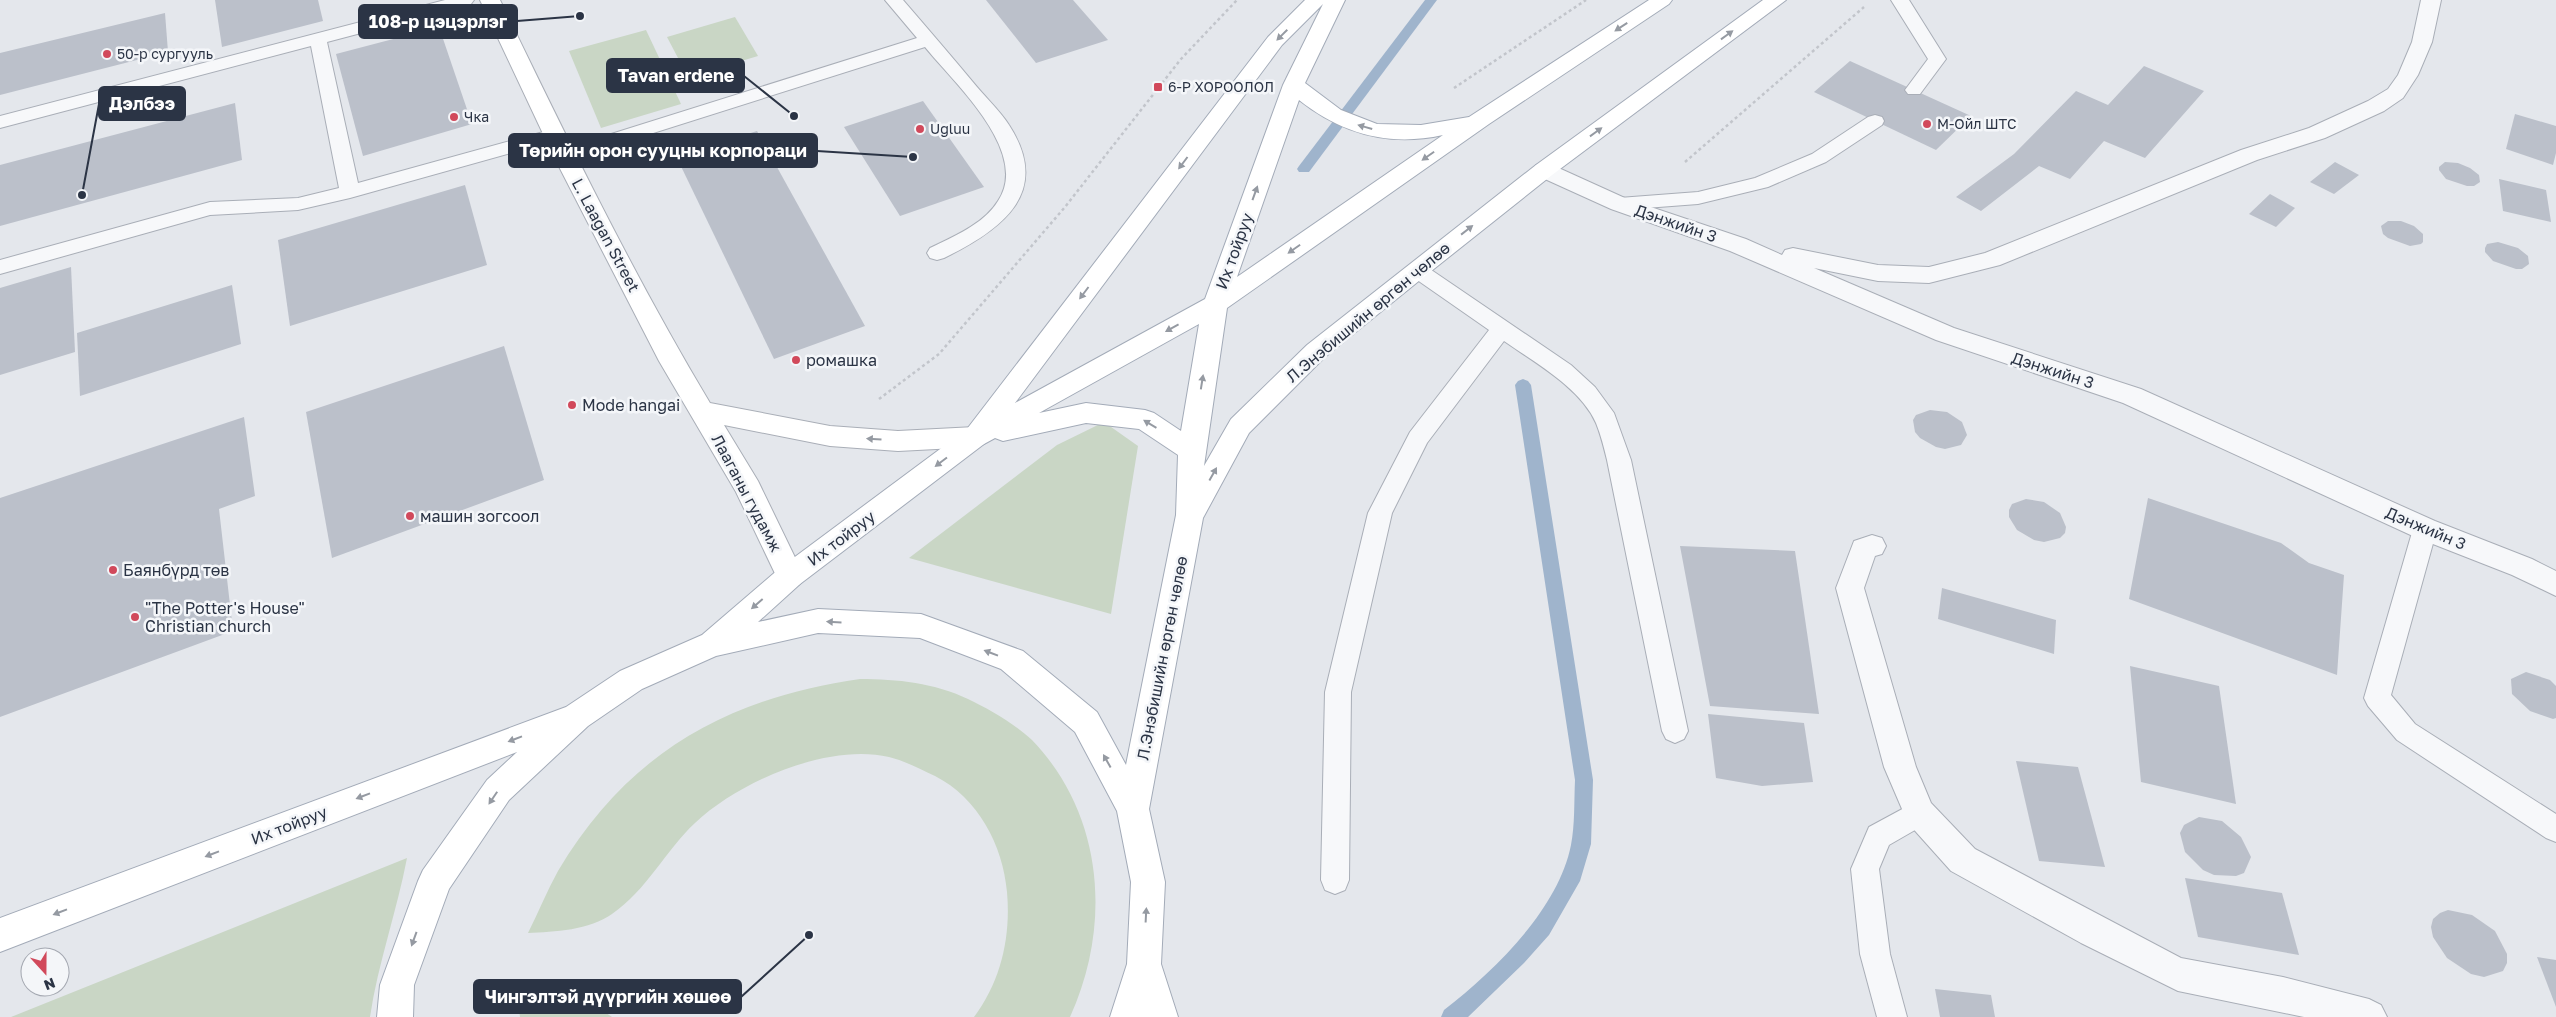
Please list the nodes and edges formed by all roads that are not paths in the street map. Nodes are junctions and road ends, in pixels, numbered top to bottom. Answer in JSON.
{"nodes":[{"id":1,"x":465,"y":0,"type":"edge"},
{"id":2,"x":490,"y":0,"type":"edge"},
{"id":3,"x":894,"y":0,"type":"edge"},
{"id":4,"x":1316,"y":0,"type":"edge"},
{"id":5,"x":1335,"y":0,"type":"edge"},
{"id":6,"x":1662,"y":0,"type":"edge"},
{"id":7,"x":1776,"y":0,"type":"edge"},
{"id":8,"x":1900,"y":0,"type":"edge"},
{"id":9,"x":2431,"y":0,"type":"edge"},
{"id":10,"x":318,"y":39,"type":"junction"},
{"id":11,"x":927,"y":42,"type":"junction"},
{"id":12,"x":1294,"y":85,"type":"junction"},
{"id":13,"x":1914,"y":90,"type":"dead end"},
{"id":14,"x":1481,"y":119,"type":"junction"},
{"id":15,"x":0,"y":122,"type":"edge"},
{"id":16,"x":1875,"y":122,"type":"dead end"},
{"id":17,"x":554,"y":135,"type":"junction"},
{"id":18,"x":564,"y":156,"type":"junction"},
{"id":19,"x":1544,"y":170,"type":"junction"},
{"id":20,"x":350,"y":192,"type":"junction"},
{"id":21,"x":1619,"y":204,"type":"junction"},
{"id":22,"x":1738,"y":245,"type":"junction"},
{"id":23,"x":937,"y":253,"type":"dead end"},
{"id":24,"x":0,"y":267,"type":"edge"},
{"id":25,"x":1417,"y":270,"type":"junction"},
{"id":26,"x":1215,"y":304,"type":"junction"},
{"id":27,"x":1501,"y":329,"type":"junction"},
{"id":28,"x":703,"y":411,"type":"junction"},
{"id":29,"x":975,"y":437,"type":"junction"},
{"id":30,"x":1191,"y":451,"type":"junction"},
{"id":31,"x":1189,"y":517,"type":"junction"},
{"id":32,"x":2425,"y":528,"type":"junction"},
{"id":33,"x":1872,"y":546,"type":"dead end"},
{"id":34,"x":790,"y":576,"type":"junction"},
{"id":35,"x":2556,"y":584,"type":"edge"},
{"id":36,"x":711,"y":644,"type":"junction"},
{"id":37,"x":577,"y":716,"type":"junction"},
{"id":38,"x":1676,"y":731,"type":"dead end"},
{"id":39,"x":1133,"y":809,"type":"junction"},
{"id":40,"x":1919,"y":813,"type":"junction"},
{"id":41,"x":2556,"y":829,"type":"edge"},
{"id":42,"x":1335,"y":880,"type":"dead end"},
{"id":43,"x":0,"y":935,"type":"edge"},
{"id":44,"x":1144,"y":964,"type":"junction"},
{"id":45,"x":395,"y":1017,"type":"edge"},
{"id":46,"x":1128,"y":1017,"type":"edge"},
{"id":47,"x":1160,"y":1017,"type":"edge"},
{"id":48,"x":1892,"y":1017,"type":"edge"},
{"id":49,"x":2369,"y":1017,"type":"edge"}],
"edges":[{"from":1,"to":10,"type":"lane"},
{"from":2,"to":17,"type":"main road","name":"L. Laagan Street"},
{"from":3,"to":11,"type":"lane"},
{"from":4,"to":29,"type":"main road","name":"Их тойруу","one_way":true},
{"from":5,"to":12,"type":"main road","name":"Их тойруу"},
{"from":6,"to":14,"type":"main road","one_way":true},
{"from":19,"to":7,"type":"main road","name":"Л.Энэбишийн өргөн чөлөө","one_way":true},
{"from":8,"to":13,"type":"lane"},
{"from":9,"to":22,"type":"street"},
{"from":10,"to":15,"type":"lane"},
{"from":10,"to":20,"type":"lane"},
{"from":11,"to":18,"type":"lane"},
{"from":11,"to":23,"type":"lane"},
{"from":14,"to":12,"type":"main road","one_way":true},
{"from":26,"to":12,"type":"main road","name":"Их тойруу","one_way":true},
{"from":14,"to":26,"type":"main road","one_way":true},
{"from":16,"to":21,"type":"lane"},
{"from":17,"to":18,"type":"main road","name":"L. Laagan Street"},
{"from":17,"to":20,"type":"lane"},
{"from":18,"to":28,"type":"main road","name":"L. Laagan Street"},
{"from":19,"to":21,"type":"street","name":"Дэнжийн 3"},
{"from":25,"to":19,"type":"main road","name":"Л.Энэбишийн өргөн чөлөө","one_way":true},
{"from":20,"to":24,"type":"lane"},
{"from":21,"to":22,"type":"street","name":"Дэнжийн 3"},
{"from":22,"to":32,"type":"street","name":"Дэнжийн 3"},
{"from":25,"to":27,"type":"lane"},
{"from":31,"to":25,"type":"main road","name":"Л.Энэбишийн өргөн чөлөө","one_way":true},
{"from":26,"to":29,"type":"main road","name":"Их тойруу","one_way":true},
{"from":30,"to":26,"type":"main road","one_way":true},
{"from":27,"to":38,"type":"lane"},
{"from":27,"to":42,"type":"lane"},
{"from":29,"to":28,"type":"main road","one_way":true},
{"from":28,"to":34,"type":"main road","name":"Лааганы гудамж"},
{"from":30,"to":29,"type":"main road","one_way":true},
{"from":29,"to":34,"type":"main road","name":"Их тойруу","one_way":true},
{"from":30,"to":31,"type":"main road"},
{"from":31,"to":39,"type":"main road","name":"Л.Энэбишийн өргөн чөлөө"},
{"from":32,"to":35,"type":"street","name":"Дэнжийн 3"},
{"from":32,"to":41,"type":"lane"},
{"from":33,"to":40,"type":"street"},
{"from":34,"to":36,"type":"main road","name":"Их тойруу","one_way":true},
{"from":36,"to":37,"type":"main road"},
{"from":39,"to":36,"type":"main road","one_way":true},
{"from":37,"to":43,"type":"main road","name":"Их тойруу","one_way":true},
{"from":37,"to":45,"type":"main road","one_way":true},
{"from":44,"to":39,"type":"main road","one_way":true},
{"from":40,"to":48,"type":"lane"},
{"from":40,"to":49,"type":"street"},
{"from":44,"to":46,"type":"main road"},
{"from":44,"to":47,"type":"main road"}]}
